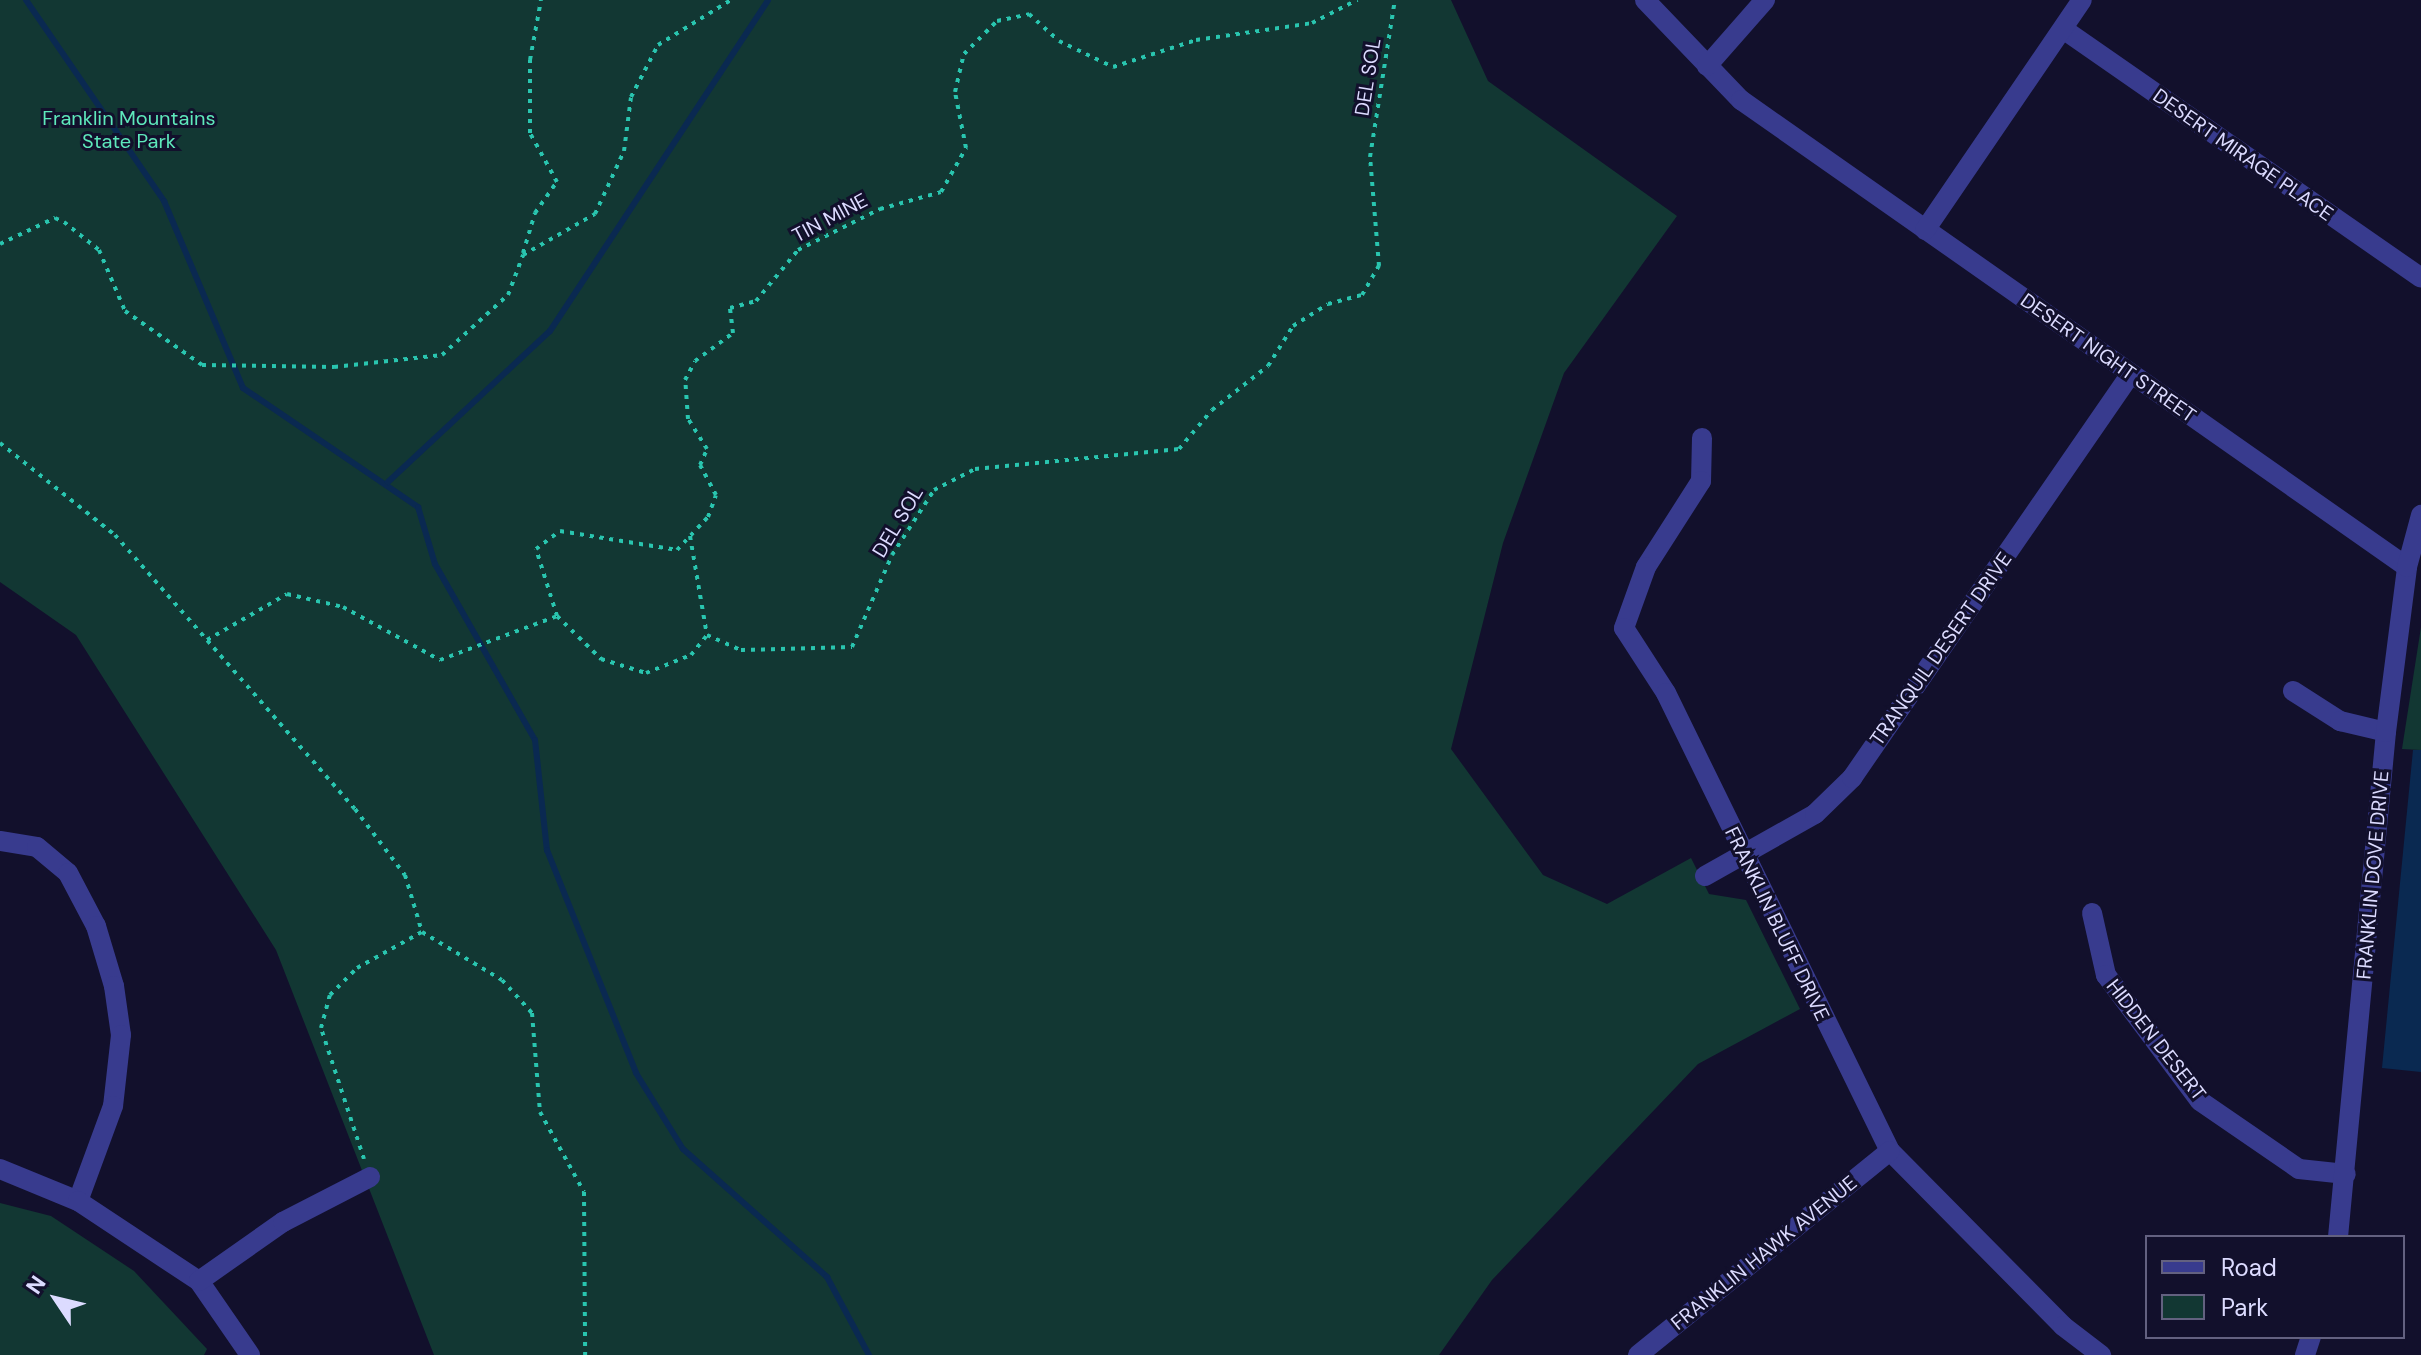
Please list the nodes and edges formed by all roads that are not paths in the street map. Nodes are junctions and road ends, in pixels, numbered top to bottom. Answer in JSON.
{"nodes":[{"id":1,"x":1645,"y":0,"type":"edge"},
{"id":2,"x":1765,"y":0,"type":"edge"},
{"id":3,"x":2082,"y":0,"type":"edge"},
{"id":4,"x":2066,"y":31,"type":"junction"},
{"id":5,"x":1707,"y":66,"type":"junction"},
{"id":6,"x":1925,"y":230,"type":"junction"},
{"id":7,"x":2421,"y":278,"type":"edge"},
{"id":8,"x":2131,"y":374,"type":"junction"},
{"id":9,"x":1702,"y":438,"type":"dead end"},
{"id":10,"x":2421,"y":515,"type":"edge"},
{"id":11,"x":2407,"y":567,"type":"junction"},
{"id":12,"x":2293,"y":691,"type":"dead end"},
{"id":13,"x":2386,"y":732,"type":"junction"},
{"id":14,"x":0,"y":841,"type":"edge"},
{"id":15,"x":1743,"y":855,"type":"junction"},
{"id":16,"x":1705,"y":876,"type":"dead end"},
{"id":17,"x":2092,"y":913,"type":"dead end"},
{"id":18,"x":1890,"y":1151,"type":"junction"},
{"id":19,"x":0,"y":1169,"type":"edge"},
{"id":20,"x":2346,"y":1174,"type":"junction"},
{"id":21,"x":370,"y":1177,"type":"road end"},
{"id":22,"x":78,"y":1201,"type":"junction"},
{"id":23,"x":2338,"y":1235,"type":"edge"},
{"id":24,"x":199,"y":1281,"type":"junction"},
{"id":25,"x":250,"y":1355,"type":"edge"},
{"id":26,"x":1638,"y":1355,"type":"edge"},
{"id":27,"x":2101,"y":1355,"type":"edge"}],
"edges":[{"from":1,"to":5,"type":"street","name":"DESERT NIGHT STREET"},
{"from":2,"to":5,"type":"street"},
{"from":3,"to":4,"type":"street"},
{"from":4,"to":6,"type":"street"},
{"from":4,"to":7,"type":"street","name":"DESERT MIRAGE PLACE"},
{"from":5,"to":6,"type":"street","name":"DESERT NIGHT STREET"},
{"from":6,"to":8,"type":"street","name":"DESERT NIGHT STREET"},
{"from":8,"to":11,"type":"street","name":"DESERT NIGHT STREET"},
{"from":8,"to":15,"type":"street","name":"TRANQUIL DESERT DRIVE"},
{"from":9,"to":15,"type":"street","name":"FRANKLIN BLUFF DRIVE"},
{"from":10,"to":11,"type":"street","name":"FRANKLIN DOVE DRIVE"},
{"from":11,"to":13,"type":"street","name":"FRANKLIN DOVE DRIVE"},
{"from":12,"to":13,"type":"street"},
{"from":13,"to":20,"type":"street","name":"FRANKLIN DOVE DRIVE"},
{"from":14,"to":22,"type":"street"},
{"from":15,"to":16,"type":"street","name":"TRANQUIL DESERT DRIVE"},
{"from":15,"to":18,"type":"street","name":"FRANKLIN BLUFF DRIVE"},
{"from":17,"to":20,"type":"street","name":"HIDDEN DESERT"},
{"from":18,"to":26,"type":"street","name":"FRANKLIN HAWK AVENUE"},
{"from":18,"to":27,"type":"street","name":"FRANKLIN BLUFF DRIVE"},
{"from":19,"to":22,"type":"street"},
{"from":20,"to":23,"type":"street","name":"FRANKLIN DOVE DRIVE"},
{"from":21,"to":24,"type":"street"},
{"from":22,"to":24,"type":"street"},
{"from":24,"to":25,"type":"street"}]}
